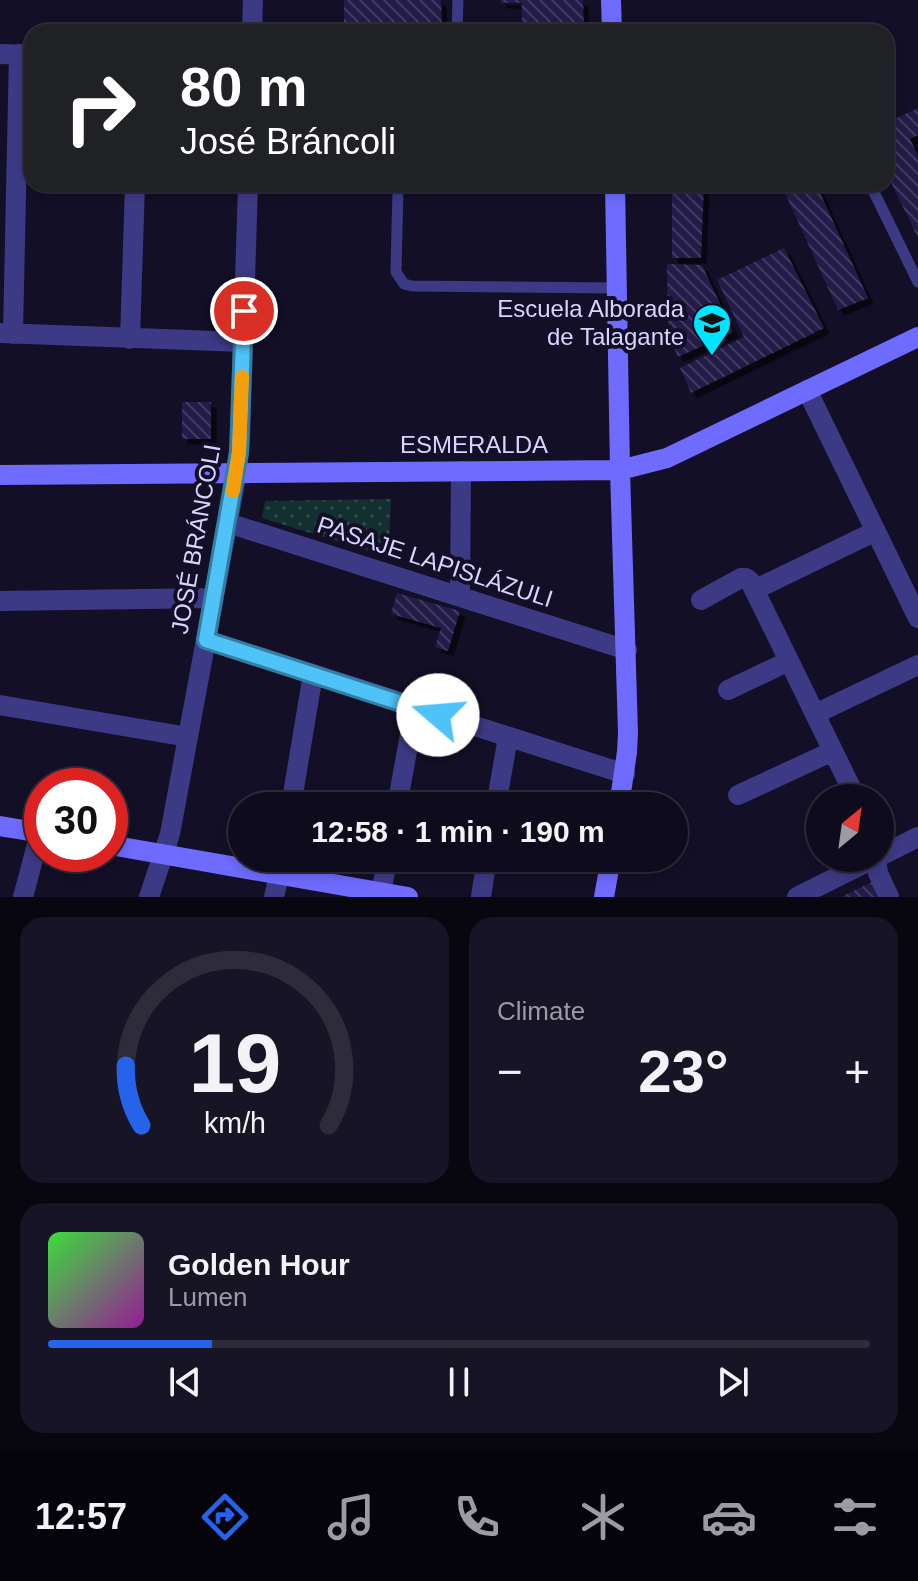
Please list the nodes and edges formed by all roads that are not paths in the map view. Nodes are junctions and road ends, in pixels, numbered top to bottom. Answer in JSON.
{"nodes":[{"id":1,"x":253,"y":0,"type":"edge"},
{"id":2,"x":458,"y":0,"type":"edge"},
{"id":3,"x":611,"y":0,"type":"edge"},
{"id":4,"x":252,"y":24,"type":"edge"},
{"id":5,"x":457,"y":24,"type":"edge"},
{"id":6,"x":612,"y":24,"type":"edge"},
{"id":7,"x":17,"y":54,"type":"edge"},
{"id":8,"x":135,"y":192,"type":"edge"},
{"id":9,"x":248,"y":192,"type":"edge"},
{"id":10,"x":398,"y":192,"type":"edge"},
{"id":11,"x":615,"y":192,"type":"edge"},
{"id":12,"x":874,"y":192,"type":"edge"},
{"id":13,"x":917,"y":277,"type":"edge"},
{"id":14,"x":617,"y":288,"type":"junction"},
{"id":15,"x":6,"y":334,"type":"edge"},
{"id":16,"x":918,"y":337,"type":"edge"},
{"id":17,"x":130,"y":339,"type":"junction"},
{"id":18,"x":243,"y":342,"type":"junction"},
{"id":19,"x":807,"y":390,"type":"junction"},
{"id":20,"x":620,"y":470,"type":"junction"},
{"id":21,"x":461,"y":471,"type":"junction"},
{"id":22,"x":237,"y":472,"type":"junction"},
{"id":23,"x":0,"y":475,"type":"edge"},
{"id":24,"x":228,"y":523,"type":"junction"},
{"id":25,"x":876,"y":531,"type":"junction"},
{"id":26,"x":754,"y":590,"type":"junction"},
{"id":27,"x":460,"y":597,"type":"junction"},
{"id":28,"x":214,"y":598,"type":"junction"},
{"id":29,"x":701,"y":600,"type":"dead end"},
{"id":30,"x":0,"y":601,"type":"edge"},
{"id":31,"x":918,"y":618,"type":"edge"},
{"id":32,"x":206,"y":640,"type":"junction"},
{"id":33,"x":627,"y":650,"type":"junction"},
{"id":34,"x":789,"y":661,"type":"junction"},
{"id":35,"x":918,"y":665,"type":"edge"},
{"id":36,"x":313,"y":674,"type":"junction"},
{"id":37,"x":728,"y":690,"type":"dead end"},
{"id":38,"x":0,"y":705,"type":"edge"},
{"id":39,"x":415,"y":707,"type":"junction"},
{"id":40,"x":815,"y":714,"type":"junction"},
{"id":41,"x":188,"y":737,"type":"junction"},
{"id":42,"x":508,"y":737,"type":"junction"},
{"id":43,"x":833,"y":751,"type":"junction"},
{"id":44,"x":625,"y":774,"type":"junction"},
{"id":45,"x":849,"y":784,"type":"edge"},
{"id":46,"x":293,"y":792,"type":"edge"},
{"id":47,"x":400,"y":792,"type":"edge"},
{"id":48,"x":498,"y":792,"type":"edge"},
{"id":49,"x":622,"y":792,"type":"edge"},
{"id":50,"x":738,"y":795,"type":"dead end"},
{"id":51,"x":0,"y":826,"type":"edge"},
{"id":52,"x":24,"y":830,"type":"edge"},
{"id":53,"x":918,"y":837,"type":"edge"},
{"id":54,"x":128,"y":848,"type":"edge"},
{"id":55,"x":894,"y":849,"type":"edge"},
{"id":56,"x":163,"y":854,"type":"junction"},
{"id":57,"x":228,"y":861,"type":"edge"},
{"id":58,"x":30,"y":872,"type":"edge"},
{"id":59,"x":280,"y":872,"type":"edge"},
{"id":60,"x":305,"y":872,"type":"edge"},
{"id":61,"x":385,"y":872,"type":"edge"},
{"id":62,"x":485,"y":872,"type":"edge"},
{"id":63,"x":608,"y":872,"type":"edge"},
{"id":64,"x":847,"y":872,"type":"edge"},
{"id":65,"x":878,"y":872,"type":"edge"},
{"id":66,"x":381,"y":892,"type":"junction"},
{"id":67,"x":23,"y":897,"type":"edge"},
{"id":68,"x":149,"y":897,"type":"edge"},
{"id":69,"x":274,"y":897,"type":"edge"},
{"id":70,"x":408,"y":897,"type":"edge"},
{"id":71,"x":481,"y":897,"type":"edge"},
{"id":72,"x":604,"y":897,"type":"edge"},
{"id":73,"x":797,"y":897,"type":"edge"},
{"id":74,"x":889,"y":897,"type":"edge"}],
"edges":[{"from":1,"to":4,"type":"street"},
{"from":2,"to":5,"type":"lane"},
{"from":3,"to":6,"type":"street"},
{"from":7,"to":15,"type":"street"},
{"from":8,"to":17,"type":"street"},
{"from":9,"to":18,"type":"street","name":"JOSÉ BRÁNCOLI"},
{"from":10,"to":14,"type":"lane"},
{"from":11,"to":14,"type":"street"},
{"from":12,"to":13,"type":"lane"},
{"from":14,"to":20,"type":"street"},
{"from":15,"to":17,"type":"street"},
{"from":16,"to":19,"type":"street","name":"ESMERALDA"},
{"from":17,"to":18,"type":"street"},
{"from":18,"to":22,"type":"street","name":"JOSÉ BRÁNCOLI"},
{"from":19,"to":20,"type":"street","name":"ESMERALDA"},
{"from":19,"to":25,"type":"street"},
{"from":20,"to":21,"type":"street","name":"ESMERALDA"},
{"from":20,"to":33,"type":"street"},
{"from":21,"to":22,"type":"street","name":"ESMERALDA"},
{"from":21,"to":27,"type":"street"},
{"from":22,"to":23,"type":"street","name":"ESMERALDA"},
{"from":22,"to":24,"type":"street","name":"JOSÉ BRÁNCOLI"},
{"from":24,"to":27,"type":"street","name":"PASAJE LAPISLÁZULI"},
{"from":24,"to":28,"type":"street","name":"JOSÉ BRÁNCOLI"},
{"from":25,"to":26,"type":"street"},
{"from":25,"to":31,"type":"street"},
{"from":26,"to":29,"type":"street"},
{"from":26,"to":34,"type":"street"},
{"from":27,"to":33,"type":"street","name":"PASAJE LAPISLÁZULI"},
{"from":28,"to":30,"type":"street"},
{"from":28,"to":32,"type":"street","name":"JOSÉ BRÁNCOLI"},
{"from":32,"to":36,"type":"street"},
{"from":32,"to":41,"type":"street","name":"JOSÉ BRÁNCOLI"},
{"from":33,"to":44,"type":"street"},
{"from":34,"to":37,"type":"street"},
{"from":34,"to":40,"type":"street"},
{"from":35,"to":40,"type":"street"},
{"from":36,"to":39,"type":"street"},
{"from":36,"to":46,"type":"street"},
{"from":38,"to":41,"type":"street"},
{"from":39,"to":42,"type":"street"},
{"from":39,"to":47,"type":"street"},
{"from":40,"to":43,"type":"street"},
{"from":41,"to":56,"type":"street","name":"JOSÉ BRÁNCOLI"},
{"from":42,"to":44,"type":"street"},
{"from":42,"to":48,"type":"street"},
{"from":43,"to":45,"type":"street"},
{"from":43,"to":50,"type":"street"},
{"from":44,"to":49,"type":"street"},
{"from":51,"to":52,"type":"street"},
{"from":53,"to":55,"type":"street"},
{"from":54,"to":56,"type":"street"},
{"from":56,"to":57,"type":"street"},
{"from":56,"to":68,"type":"street","name":"JOSÉ BRÁNCOLI"},
{"from":58,"to":67,"type":"street"},
{"from":59,"to":69,"type":"street"},
{"from":60,"to":66,"type":"street"},
{"from":61,"to":66,"type":"street"},
{"from":62,"to":71,"type":"street"},
{"from":63,"to":72,"type":"street"},
{"from":64,"to":73,"type":"street"},
{"from":65,"to":74,"type":"street"},
{"from":66,"to":70,"type":"street"}]}
